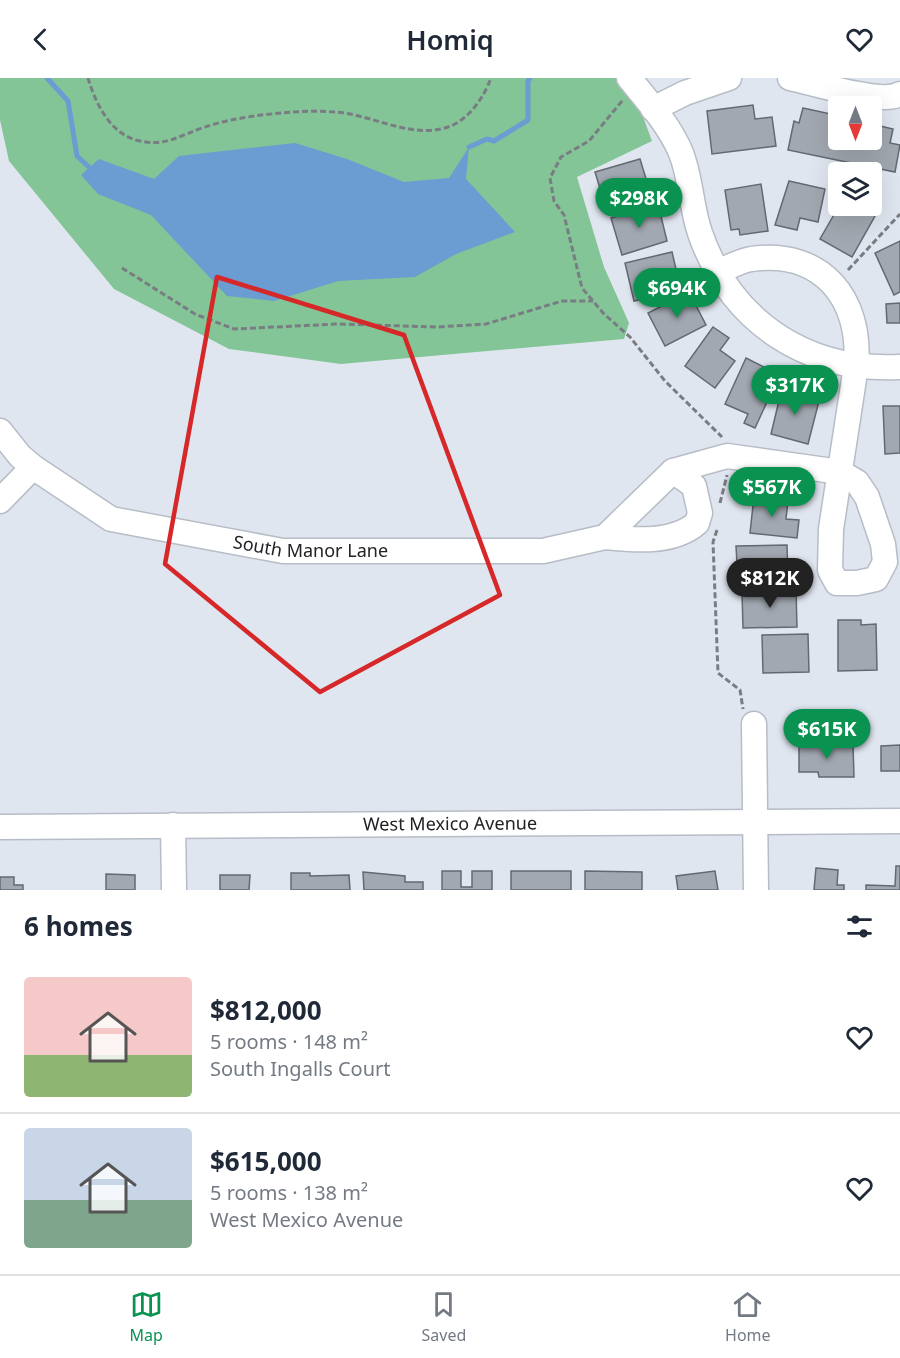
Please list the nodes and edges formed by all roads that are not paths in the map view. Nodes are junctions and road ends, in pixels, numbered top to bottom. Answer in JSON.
{"nodes":[{"id":1,"x":729,"y":78,"type":"edge"},
{"id":2,"x":790,"y":78,"type":"edge"},
{"id":3,"x":633,"y":83,"type":"edge"},
{"id":4,"x":900,"y":94,"type":"edge"},
{"id":5,"x":653,"y":109,"type":"junction"},
{"id":6,"x":716,"y":273,"type":"junction"},
{"id":7,"x":856,"y":366,"type":"junction"},
{"id":8,"x":900,"y":367,"type":"edge"},
{"id":9,"x":0,"y":430,"type":"edge"},
{"id":10,"x":33,"y":467,"type":"junction"},
{"id":11,"x":673,"y":471,"type":"junction"},
{"id":12,"x":0,"y":501,"type":"edge"},
{"id":13,"x":605,"y":537,"type":"junction"},
{"id":14,"x":754,"y":724,"type":"road end"},
{"id":15,"x":900,"y":821,"type":"edge"},
{"id":16,"x":755,"y":822,"type":"junction"},
{"id":17,"x":173,"y":825,"type":"junction"},
{"id":18,"x":0,"y":827,"type":"edge"},
{"id":19,"x":174,"y":890,"type":"edge"},
{"id":20,"x":756,"y":890,"type":"edge"}],
"edges":[{"from":1,"to":5,"type":"street"},
{"from":2,"to":4,"type":"street"},
{"from":3,"to":5,"type":"street"},
{"from":5,"to":6,"type":"street"},
{"from":6,"to":7,"type":"street"},
{"from":6,"to":7,"type":"street"},
{"from":7,"to":8,"type":"street"},
{"from":7,"to":11,"type":"street"},
{"from":9,"to":10,"type":"street","name":"South Manor Lane"},
{"from":10,"to":12,"type":"street"},
{"from":10,"to":13,"type":"street","name":"South Manor Lane"},
{"from":11,"to":13,"type":"street"},
{"from":11,"to":13,"type":"street","name":"South Manor Lane"},
{"from":14,"to":16,"type":"street"},
{"from":15,"to":16,"type":"street","name":"West Mexico Avenue"},
{"from":16,"to":17,"type":"street","name":"West Mexico Avenue"},
{"from":16,"to":20,"type":"street"},
{"from":17,"to":18,"type":"street","name":"West Mexico Avenue"},
{"from":17,"to":19,"type":"street"}]}
